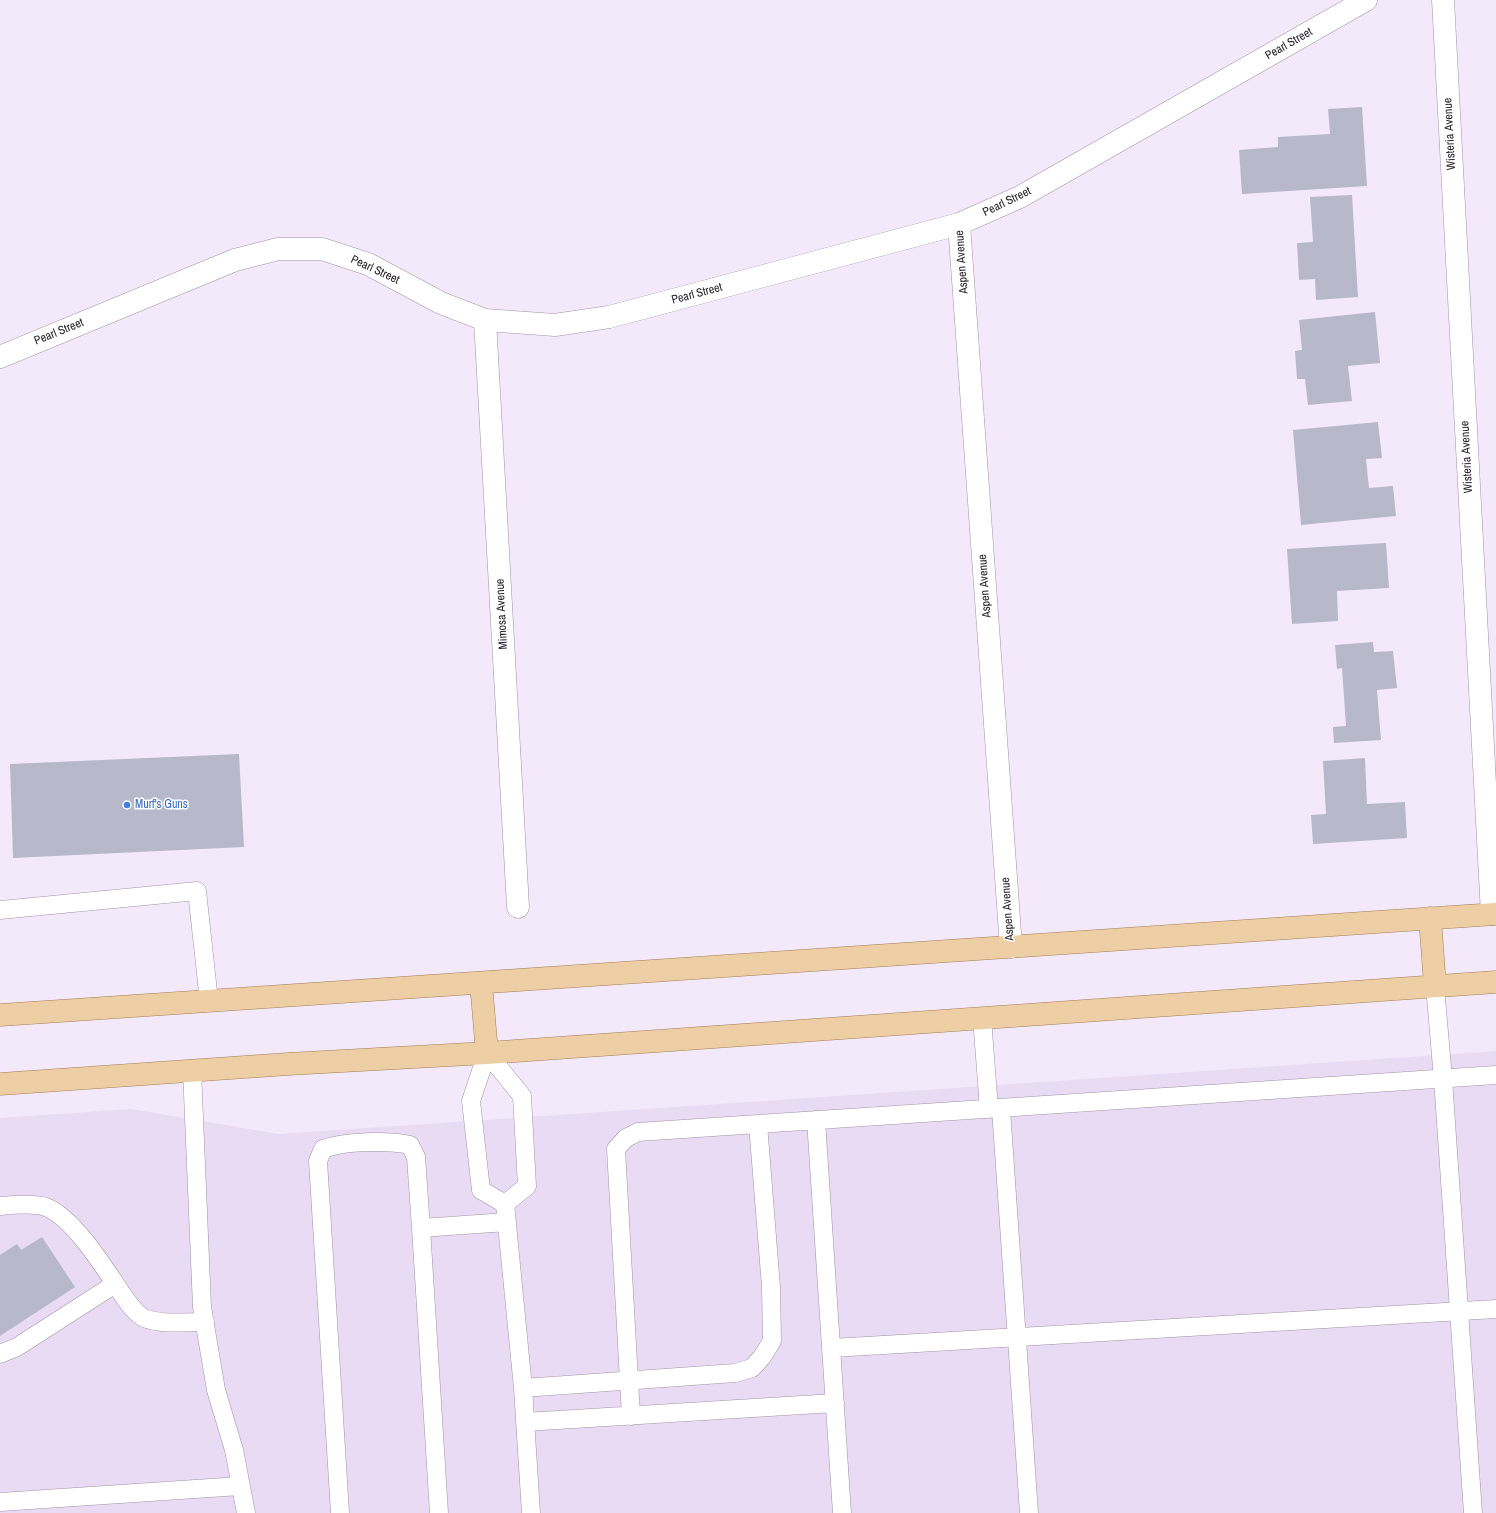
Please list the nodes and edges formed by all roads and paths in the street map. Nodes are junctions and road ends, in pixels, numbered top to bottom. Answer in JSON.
{"nodes":[{"id":1,"x":1366,"y":0,"type":"edge"},
{"id":2,"x":1443,"y":0,"type":"edge"},
{"id":3,"x":959,"y":224,"type":"junction"},
{"id":4,"x":485,"y":320,"type":"junction"},
{"id":5,"x":0,"y":357,"type":"edge"},
{"id":6,"x":518,"y":907,"type":"dead end"},
{"id":7,"x":0,"y":910,"type":"edge"},
{"id":8,"x":1494,"y":914,"type":"edge"},
{"id":9,"x":1430,"y":918,"type":"junction"},
{"id":10,"x":1011,"y":947,"type":"junction"},
{"id":11,"x":1496,"y":982,"type":"edge"},
{"id":12,"x":481,"y":983,"type":"junction"},
{"id":13,"x":1435,"y":986,"type":"junction"},
{"id":14,"x":209,"y":1001,"type":"junction"},
{"id":15,"x":0,"y":1015,"type":"edge"},
{"id":16,"x":982,"y":1018,"type":"junction"},
{"id":17,"x":487,"y":1053,"type":"junction"},
{"id":18,"x":192,"y":1070,"type":"junction"},
{"id":19,"x":1496,"y":1075,"type":"edge"},
{"id":20,"x":1443,"y":1079,"type":"junction"},
{"id":21,"x":0,"y":1084,"type":"edge"},
{"id":22,"x":995,"y":1109,"type":"junction"},
{"id":23,"x":816,"y":1120,"type":"junction"},
{"id":24,"x":758,"y":1124,"type":"junction"},
{"id":25,"x":505,"y":1204,"type":"junction"},
{"id":26,"x":0,"y":1206,"type":"edge"},
{"id":27,"x":507,"y":1222,"type":"junction"},
{"id":28,"x":421,"y":1228,"type":"junction"},
{"id":29,"x":116,"y":1284,"type":"junction"},
{"id":30,"x":1496,"y":1309,"type":"edge"},
{"id":31,"x":1460,"y":1312,"type":"junction"},
{"id":32,"x":205,"y":1322,"type":"junction"},
{"id":33,"x":1017,"y":1338,"type":"junction"},
{"id":34,"x":832,"y":1348,"type":"junction"},
{"id":35,"x":0,"y":1354,"type":"edge"},
{"id":36,"x":630,"y":1381,"type":"junction"},
{"id":37,"x":523,"y":1388,"type":"junction"},
{"id":38,"x":835,"y":1403,"type":"junction"},
{"id":39,"x":631,"y":1416,"type":"junction"},
{"id":40,"x":525,"y":1422,"type":"junction"},
{"id":41,"x":240,"y":1486,"type":"junction"},
{"id":42,"x":0,"y":1502,"type":"edge"},
{"id":43,"x":246,"y":1513,"type":"edge"},
{"id":44,"x":340,"y":1513,"type":"edge"},
{"id":45,"x":439,"y":1513,"type":"edge"},
{"id":46,"x":531,"y":1513,"type":"edge"},
{"id":47,"x":842,"y":1513,"type":"edge"},
{"id":48,"x":1029,"y":1513,"type":"edge"},
{"id":49,"x":1473,"y":1513,"type":"edge"}],
"edges":[{"from":1,"to":3,"type":"street","name":"Pearl Street"},
{"from":2,"to":8,"type":"street","name":"Wisteria Avenue"},
{"from":3,"to":4,"type":"street","name":"Pearl Street"},
{"from":3,"to":10,"type":"street","name":"Aspen Avenue"},
{"from":4,"to":5,"type":"street","name":"Pearl Street"},
{"from":4,"to":6,"type":"street","name":"Mimosa Avenue"},
{"from":7,"to":14,"type":"lane"},
{"from":8,"to":9,"type":"main road"},
{"from":9,"to":10,"type":"main road"},
{"from":9,"to":13,"type":"main road"},
{"from":10,"to":12,"type":"main road"},
{"from":11,"to":13,"type":"main road"},
{"from":12,"to":14,"type":"main road"},
{"from":12,"to":17,"type":"main road"},
{"from":13,"to":16,"type":"main road"},
{"from":13,"to":20,"type":"lane"},
{"from":14,"to":15,"type":"main road"},
{"from":16,"to":17,"type":"main road"},
{"from":16,"to":22,"type":"lane"},
{"from":17,"to":18,"type":"main road"},
{"from":17,"to":25,"type":"lane"},
{"from":17,"to":25,"type":"lane"},
{"from":18,"to":21,"type":"main road"},
{"from":18,"to":32,"type":"lane"},
{"from":19,"to":20,"type":"lane"},
{"from":20,"to":22,"type":"lane"},
{"from":20,"to":31,"type":"lane"},
{"from":22,"to":23,"type":"lane"},
{"from":22,"to":33,"type":"lane"},
{"from":23,"to":24,"type":"lane"},
{"from":23,"to":34,"type":"lane"},
{"from":24,"to":36,"type":"lane"},
{"from":24,"to":36,"type":"lane"},
{"from":25,"to":27,"type":"lane"},
{"from":26,"to":29,"type":"lane"},
{"from":27,"to":28,"type":"lane"},
{"from":27,"to":37,"type":"lane"},
{"from":28,"to":44,"type":"lane"},
{"from":28,"to":45,"type":"lane"},
{"from":29,"to":32,"type":"lane"},
{"from":29,"to":35,"type":"lane"},
{"from":30,"to":31,"type":"lane"},
{"from":31,"to":33,"type":"lane"},
{"from":31,"to":49,"type":"lane"},
{"from":32,"to":41,"type":"lane"},
{"from":33,"to":34,"type":"lane"},
{"from":33,"to":48,"type":"lane"},
{"from":34,"to":38,"type":"lane"},
{"from":36,"to":37,"type":"lane"},
{"from":36,"to":39,"type":"lane"},
{"from":37,"to":40,"type":"lane"},
{"from":38,"to":39,"type":"lane"},
{"from":38,"to":47,"type":"lane"},
{"from":39,"to":40,"type":"lane"},
{"from":40,"to":46,"type":"lane"},
{"from":41,"to":42,"type":"lane"},
{"from":41,"to":43,"type":"lane"}]}
